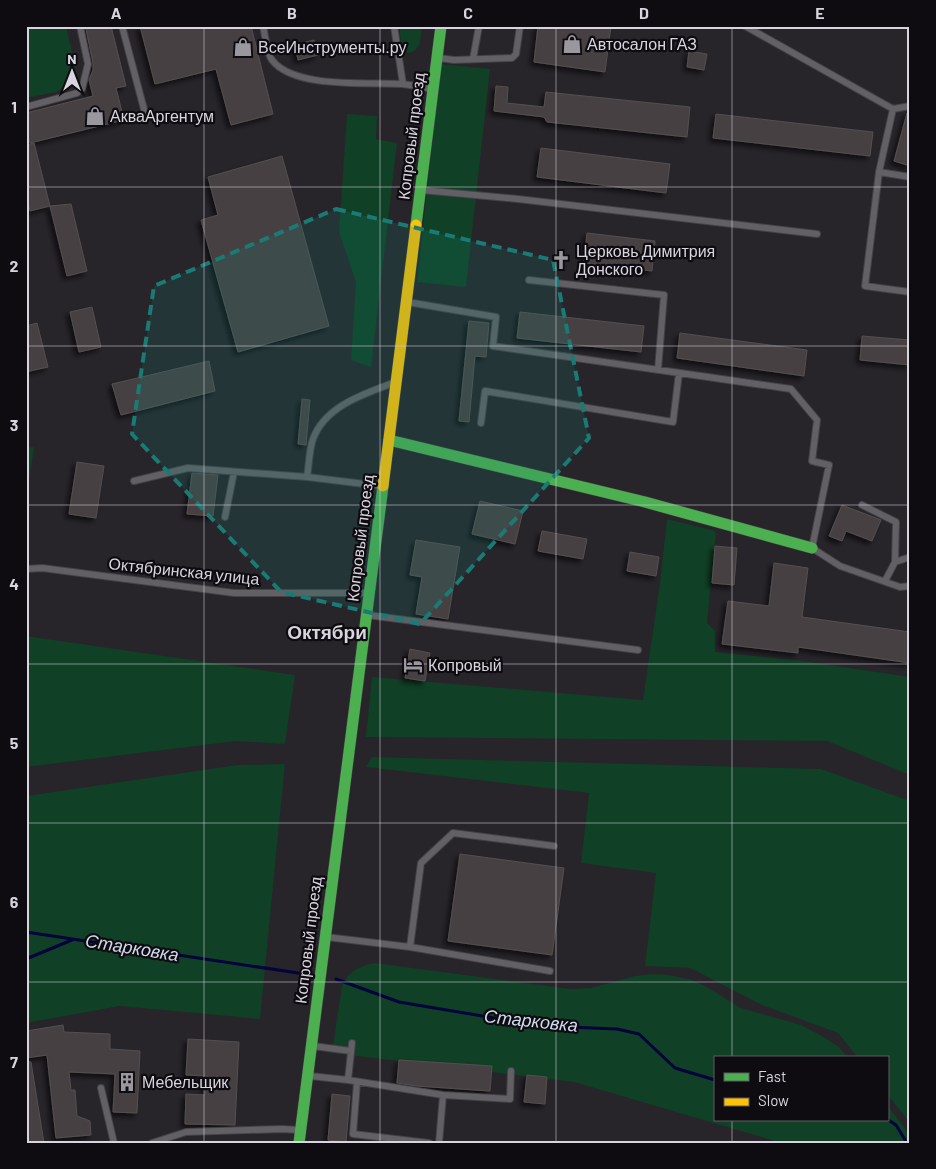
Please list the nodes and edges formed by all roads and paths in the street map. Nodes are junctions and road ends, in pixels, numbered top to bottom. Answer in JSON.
{"nodes":[{"id":1,"x":80,"y":26,"type":"edge"},
{"id":2,"x":122,"y":26,"type":"edge"},
{"id":3,"x":263,"y":26,"type":"edge"},
{"id":4,"x":394,"y":26,"type":"edge"},
{"id":5,"x":441,"y":26,"type":"edge"},
{"id":6,"x":479,"y":26,"type":"edge"},
{"id":7,"x":520,"y":26,"type":"edge"},
{"id":8,"x":745,"y":26,"type":"edge"},
{"id":9,"x":437,"y":58,"type":"junction"},
{"id":10,"x":473,"y":59,"type":"junction"},
{"id":11,"x":403,"y":84,"type":"junction"},
{"id":12,"x":433,"y":89,"type":"junction"},
{"id":13,"x":910,"y":106,"type":"edge"},
{"id":14,"x":26,"y":107,"type":"edge"},
{"id":15,"x":893,"y":109,"type":"junction"},
{"id":16,"x":145,"y":113,"type":"dead end"},
{"id":17,"x":879,"y":172,"type":"junction"},
{"id":18,"x":910,"y":177,"type":"edge"},
{"id":19,"x":420,"y":190,"type":"junction"},
{"id":20,"x":817,"y":234,"type":"dead end"},
{"id":21,"x":529,"y":280,"type":"dead end"},
{"id":22,"x":910,"y":292,"type":"edge"},
{"id":23,"x":406,"y":302,"type":"junction"},
{"id":24,"x":658,"y":370,"type":"junction"},
{"id":25,"x":679,"y":373,"type":"junction"},
{"id":26,"x":396,"y":381,"type":"junction"},
{"id":27,"x":481,"y":424,"type":"dead end"},
{"id":28,"x":388,"y":440,"type":"junction"},
{"id":29,"x":234,"y":472,"type":"junction"},
{"id":30,"x":307,"y":477,"type":"junction"},
{"id":31,"x":134,"y":482,"type":"dead end"},
{"id":32,"x":383,"y":486,"type":"junction"},
{"id":33,"x":862,"y":504,"type":"dead end"},
{"id":34,"x":225,"y":518,"type":"dead end"},
{"id":35,"x":812,"y":548,"type":"junction"},
{"id":36,"x":910,"y":557,"type":"edge"},
{"id":37,"x":895,"y":562,"type":"junction"},
{"id":38,"x":26,"y":568,"type":"edge"},
{"id":39,"x":885,"y":581,"type":"junction"},
{"id":40,"x":910,"y":586,"type":"edge"},
{"id":41,"x":369,"y":593,"type":"junction"},
{"id":42,"x":366,"y":615,"type":"junction"},
{"id":43,"x":638,"y":650,"type":"dead end"},
{"id":44,"x":554,"y":846,"type":"dead end"},
{"id":45,"x":325,"y":937,"type":"junction"},
{"id":46,"x":410,"y":947,"type":"junction"},
{"id":47,"x":550,"y":971,"type":"dead end"},
{"id":48,"x":352,"y":1043,"type":"dead end"},
{"id":49,"x":311,"y":1045,"type":"junction"},
{"id":50,"x":351,"y":1051,"type":"junction"},
{"id":51,"x":511,"y":1071,"type":"dead end"},
{"id":52,"x":307,"y":1076,"type":"junction"},
{"id":53,"x":348,"y":1080,"type":"junction"},
{"id":54,"x":358,"y":1082,"type":"junction"},
{"id":55,"x":101,"y":1088,"type":"dead end"},
{"id":56,"x":443,"y":1095,"type":"junction"},
{"id":57,"x":300,"y":1130,"type":"junction"},
{"id":58,"x":114,"y":1143,"type":"edge"},
{"id":59,"x":152,"y":1143,"type":"edge"},
{"id":60,"x":299,"y":1143,"type":"edge"},
{"id":61,"x":429,"y":1143,"type":"edge"},
{"id":62,"x":439,"y":1143,"type":"edge"}],
"edges":[{"from":1,"to":14,"type":"lane"},
{"from":2,"to":16,"type":"lane"},
{"from":3,"to":11,"type":"lane"},
{"from":4,"to":11,"type":"lane"},
{"from":5,"to":9,"type":"main road","name":"Копровый проезд"},
{"from":6,"to":10,"type":"lane"},
{"from":7,"to":10,"type":"lane"},
{"from":8,"to":15,"type":"lane"},
{"from":9,"to":10,"type":"lane"},
{"from":9,"to":12,"type":"main road","name":"Копровый проезд"},
{"from":11,"to":12,"type":"lane"},
{"from":12,"to":19,"type":"main road","name":"Копровый проезд"},
{"from":13,"to":15,"type":"lane"},
{"from":15,"to":17,"type":"lane"},
{"from":17,"to":18,"type":"lane"},
{"from":17,"to":22,"type":"lane"},
{"from":19,"to":20,"type":"lane"},
{"from":19,"to":23,"type":"main road","name":"Копровый проезд"},
{"from":21,"to":24,"type":"lane"},
{"from":23,"to":24,"type":"lane"},
{"from":23,"to":26,"type":"main road","name":"Копровый проезд"},
{"from":24,"to":25,"type":"lane"},
{"from":25,"to":27,"type":"lane"},
{"from":25,"to":35,"type":"lane"},
{"from":26,"to":28,"type":"main road","name":"Копровый проезд"},
{"from":26,"to":30,"type":"lane"},
{"from":28,"to":32,"type":"main road","name":"Копровый проезд"},
{"from":28,"to":35,"type":"main road"},
{"from":29,"to":30,"type":"lane"},
{"from":29,"to":31,"type":"lane"},
{"from":29,"to":34,"type":"lane"},
{"from":30,"to":32,"type":"lane"},
{"from":32,"to":41,"type":"main road","name":"Копровый проезд"},
{"from":33,"to":37,"type":"lane"},
{"from":35,"to":39,"type":"lane"},
{"from":36,"to":37,"type":"lane"},
{"from":37,"to":39,"type":"lane"},
{"from":38,"to":41,"type":"lane","name":"Октябринская улица"},
{"from":39,"to":40,"type":"lane"},
{"from":41,"to":42,"type":"main road","name":"Копровый проезд"},
{"from":42,"to":43,"type":"lane"},
{"from":42,"to":45,"type":"main road","name":"Копровый проезд"},
{"from":44,"to":46,"type":"lane"},
{"from":45,"to":46,"type":"lane"},
{"from":45,"to":49,"type":"main road","name":"Копровый проезд"},
{"from":46,"to":47,"type":"lane"},
{"from":48,"to":50,"type":"lane"},
{"from":49,"to":50,"type":"lane"},
{"from":49,"to":52,"type":"main road","name":"Копровый проезд"},
{"from":50,"to":53,"type":"lane"},
{"from":51,"to":56,"type":"lane"},
{"from":52,"to":53,"type":"lane"},
{"from":52,"to":57,"type":"main road","name":"Копровый проезд"},
{"from":53,"to":54,"type":"lane"},
{"from":54,"to":56,"type":"lane"},
{"from":54,"to":61,"type":"lane"},
{"from":55,"to":58,"type":"lane"},
{"from":56,"to":62,"type":"lane"},
{"from":57,"to":59,"type":"lane"},
{"from":57,"to":60,"type":"main road","name":"Копровый проезд"}]}
